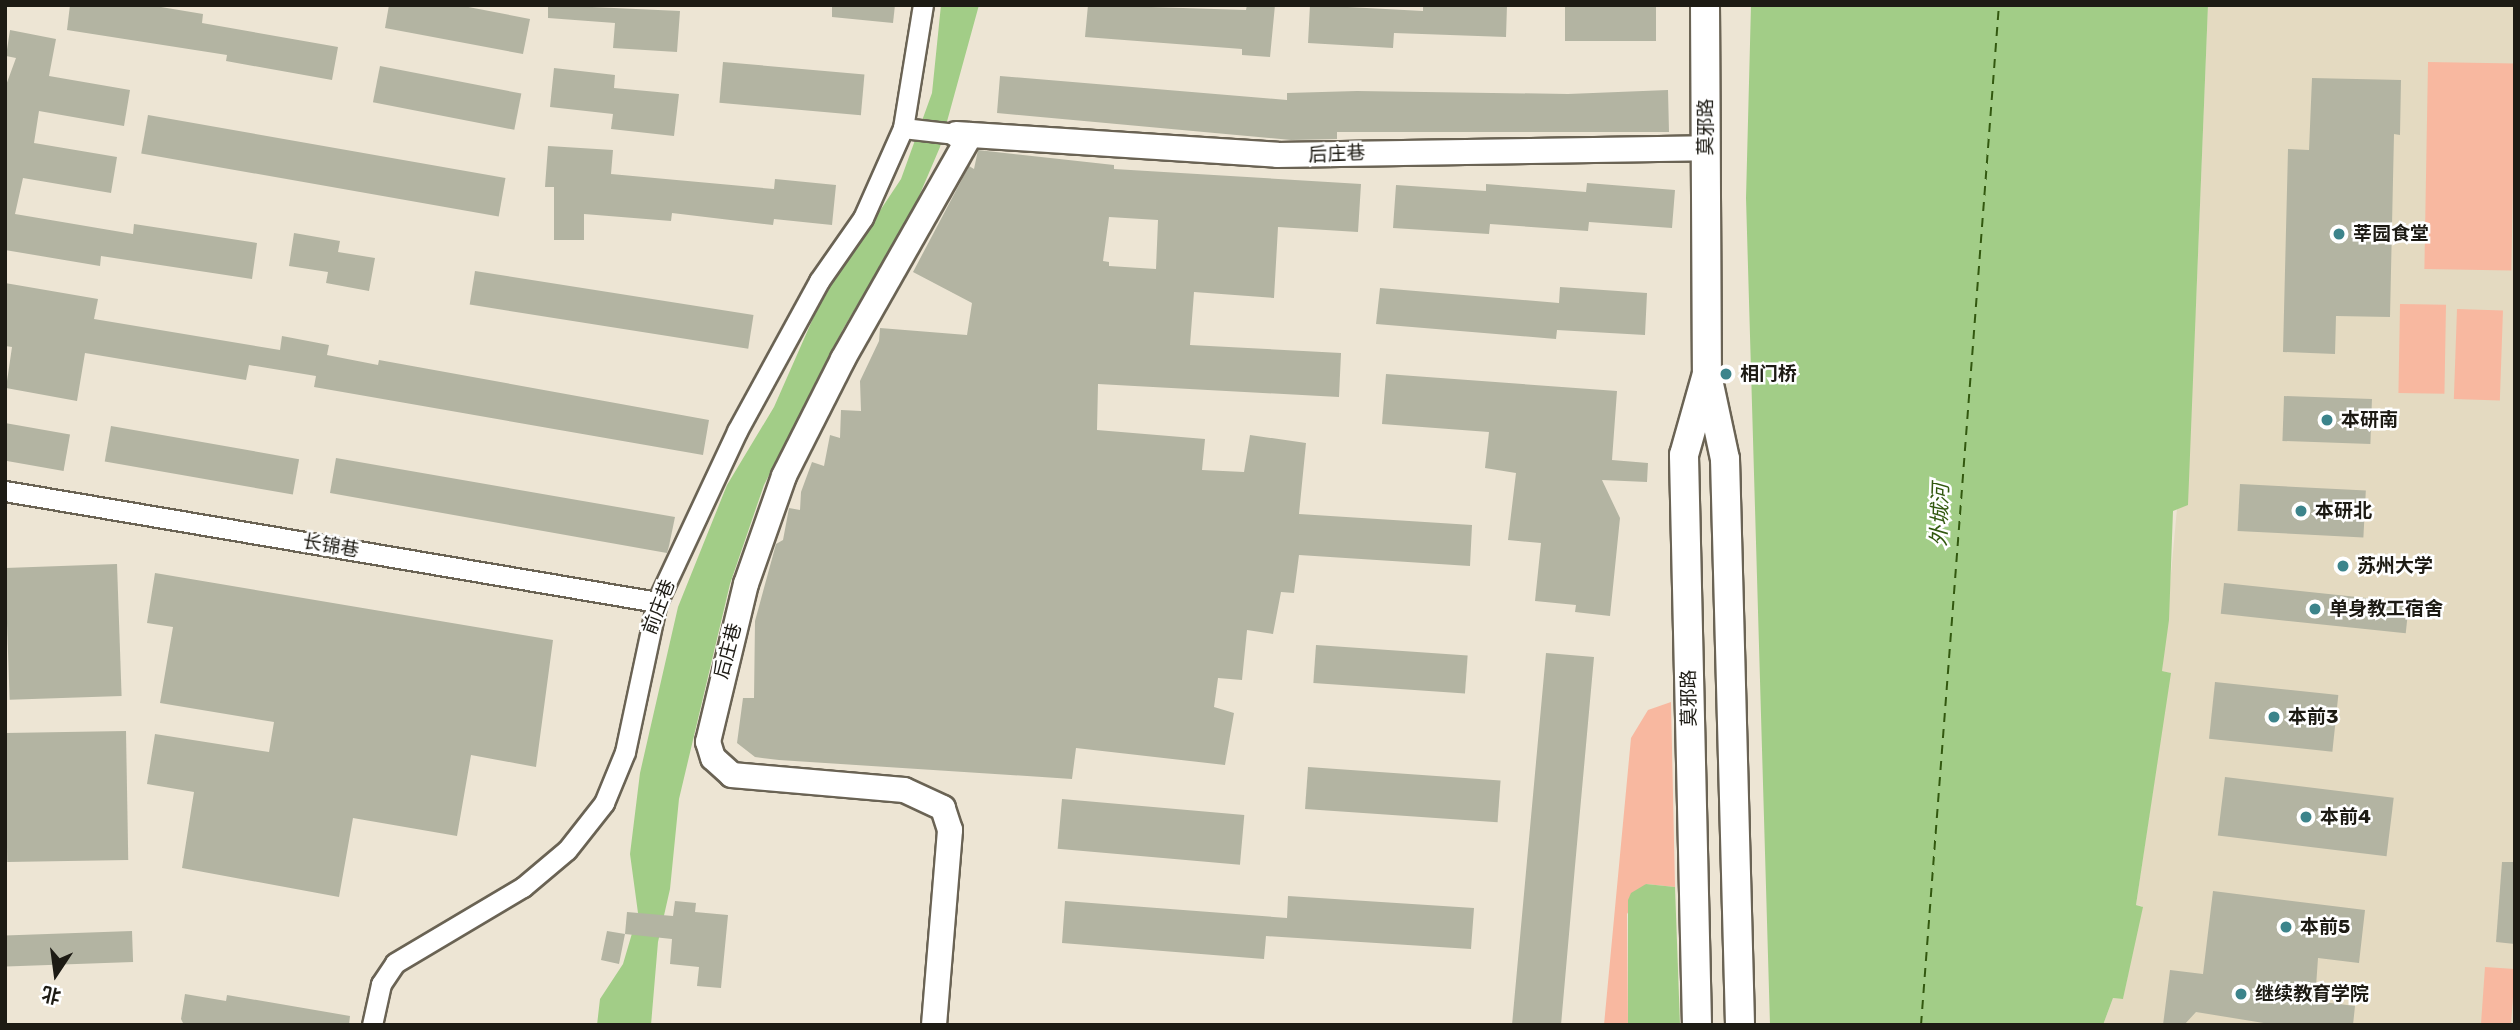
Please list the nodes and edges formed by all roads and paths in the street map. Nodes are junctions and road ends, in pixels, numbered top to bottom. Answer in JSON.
{"nodes":[{"id":1,"x":923,"y":5,"type":"edge"},
{"id":2,"x":1705,"y":5,"type":"edge"},
{"id":3,"x":903,"y":128,"type":"junction"},
{"id":4,"x":963,"y":134,"type":"junction"},
{"id":5,"x":1706,"y":148,"type":"junction"},
{"id":6,"x":1707,"y":374,"type":"junction"},
{"id":7,"x":5,"y":491,"type":"edge"},
{"id":8,"x":657,"y":602,"type":"junction"},
{"id":9,"x":372,"y":1025,"type":"edge"},
{"id":10,"x":934,"y":1025,"type":"edge"},
{"id":11,"x":1697,"y":1025,"type":"edge"},
{"id":12,"x":1740,"y":1025,"type":"edge"}],
"edges":[{"from":1,"to":3,"type":"street","name":"前庄巷"},
{"from":2,"to":5,"type":"main road","name":"莫邪路"},
{"from":3,"to":4,"type":"street","name":"后庄巷"},
{"from":3,"to":8,"type":"street","name":"前庄巷"},
{"from":4,"to":5,"type":"street","name":"后庄巷"},
{"from":4,"to":10,"type":"street","name":"后庄巷"},
{"from":5,"to":6,"type":"main road","name":"莫邪路"},
{"from":6,"to":11,"type":"main road","name":"莫邪路"},
{"from":6,"to":12,"type":"main road","name":"莫邪路"},
{"from":7,"to":8,"type":"street","name":"长锦巷"},
{"from":8,"to":9,"type":"street","name":"前庄巷"}]}
